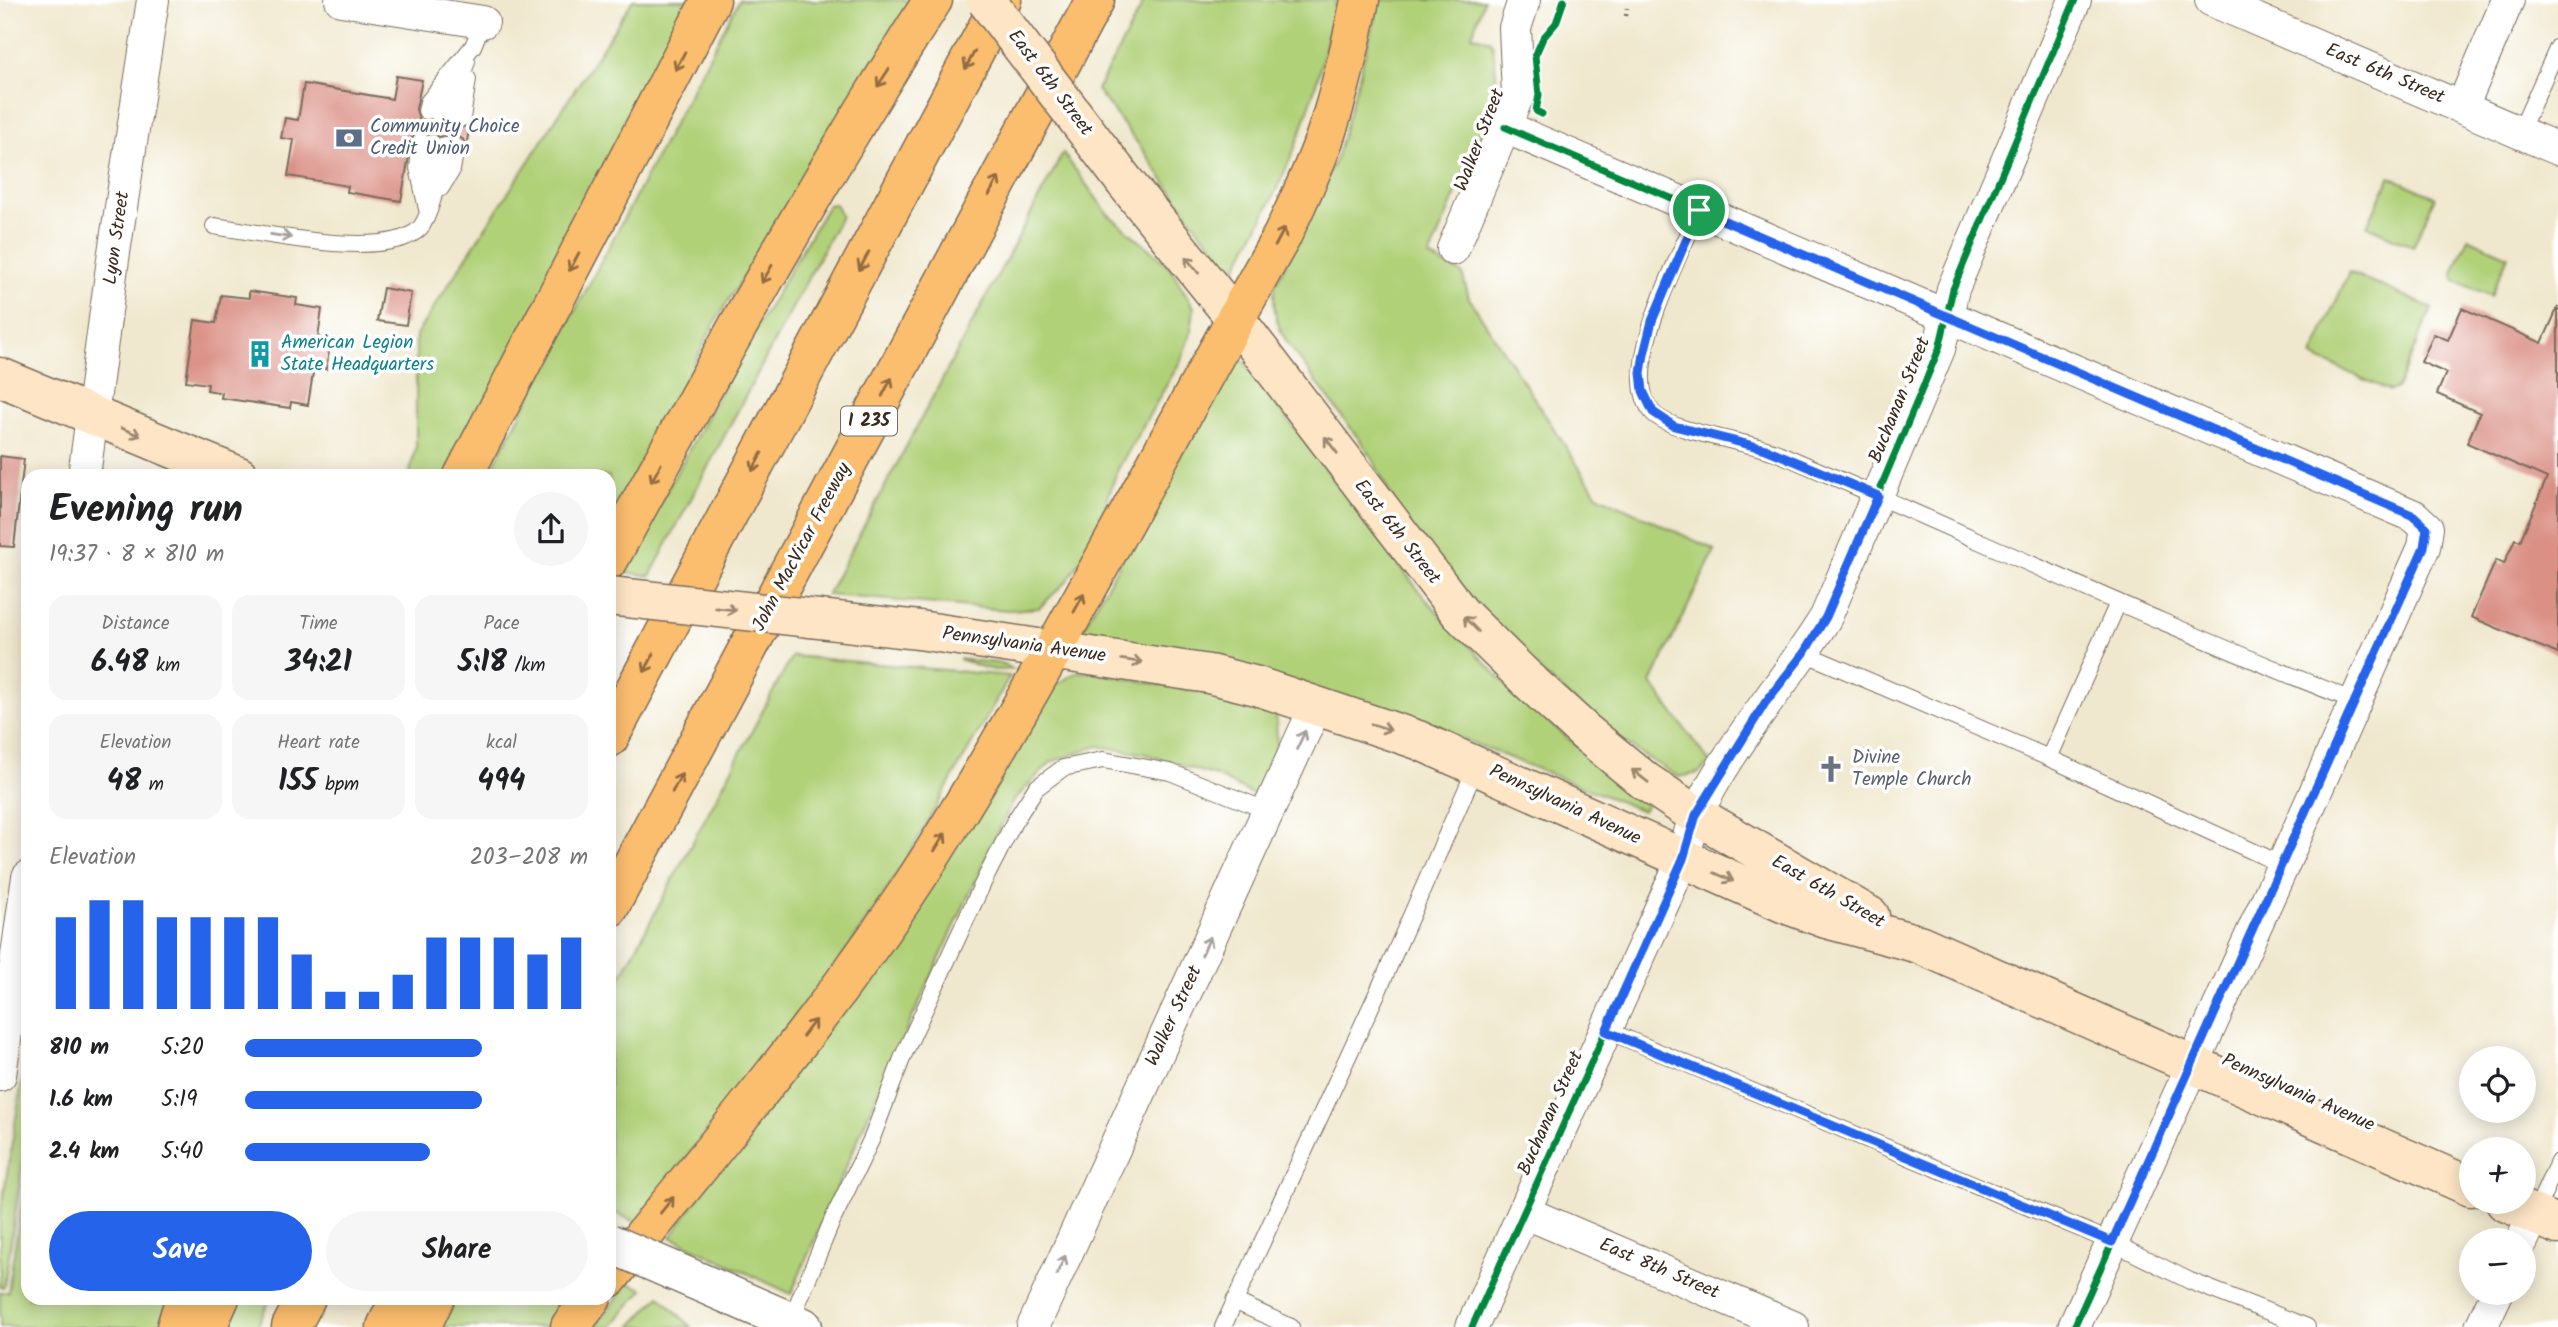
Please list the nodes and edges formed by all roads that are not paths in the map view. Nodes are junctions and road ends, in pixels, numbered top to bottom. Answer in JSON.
{"nodes":[{"id":1,"x":153,"y":0,"type":"edge"},
{"id":2,"x":341,"y":0,"type":"edge"},
{"id":3,"x":711,"y":0,"type":"edge"},
{"id":4,"x":933,"y":0,"type":"edge"},
{"id":5,"x":986,"y":0,"type":"edge"},
{"id":6,"x":1002,"y":0,"type":"edge"},
{"id":7,"x":1095,"y":0,"type":"edge"},
{"id":8,"x":1360,"y":0,"type":"edge"},
{"id":9,"x":1524,"y":0,"type":"edge"},
{"id":10,"x":2075,"y":0,"type":"edge"},
{"id":11,"x":2211,"y":0,"type":"edge"},
{"id":12,"x":2508,"y":0,"type":"edge"},
{"id":13,"x":478,"y":34,"type":"junction"},
{"id":14,"x":2558,"y":47,"type":"edge"},
{"id":15,"x":2462,"y":107,"type":"junction"},
{"id":16,"x":1505,"y":127,"type":"junction"},
{"id":17,"x":2520,"y":132,"type":"junction"},
{"id":18,"x":2558,"y":149,"type":"edge"},
{"id":19,"x":1699,"y":210,"type":"junction"},
{"id":20,"x":428,"y":212,"type":"junction"},
{"id":21,"x":214,"y":226,"type":"dead end"},
{"id":22,"x":1453,"y":248,"type":"dead end"},
{"id":23,"x":1947,"y":316,"type":"junction"},
{"id":24,"x":1235,"y":318,"type":"junction"},
{"id":25,"x":0,"y":377,"type":"edge"},
{"id":26,"x":92,"y":416,"type":"junction"},
{"id":27,"x":85,"y":469,"type":"edge"},
{"id":28,"x":222,"y":469,"type":"edge"},
{"id":29,"x":467,"y":469,"type":"edge"},
{"id":30,"x":1878,"y":496,"type":"junction"},
{"id":31,"x":616,"y":547,"type":"edge"},
{"id":32,"x":616,"y":597,"type":"edge"},
{"id":33,"x":2118,"y":603,"type":"junction"},
{"id":34,"x":1053,"y":649,"type":"junction"},
{"id":35,"x":1804,"y":653,"type":"junction"},
{"id":36,"x":2355,"y":701,"type":"junction"},
{"id":37,"x":1316,"y":706,"type":"junction"},
{"id":38,"x":616,"y":725,"type":"edge"},
{"id":39,"x":2049,"y":758,"type":"junction"},
{"id":40,"x":1477,"y":764,"type":"junction"},
{"id":41,"x":1268,"y":811,"type":"junction"},
{"id":42,"x":1696,"y":815,"type":"junction"},
{"id":43,"x":645,"y":843,"type":"junction"},
{"id":44,"x":1683,"y":859,"type":"junction"},
{"id":45,"x":2283,"y":865,"type":"junction"},
{"id":46,"x":616,"y":895,"type":"edge"},
{"id":47,"x":616,"y":908,"type":"edge"},
{"id":48,"x":21,"y":934,"type":"edge"},
{"id":49,"x":1919,"y":944,"type":"junction"},
{"id":50,"x":14,"y":990,"type":"edge"},
{"id":51,"x":1606,"y":1031,"type":"junction"},
{"id":52,"x":2193,"y":1065,"type":"junction"},
{"id":53,"x":0,"y":1075,"type":"edge"},
{"id":54,"x":2558,"y":1162,"type":"edge"},
{"id":55,"x":2459,"y":1182,"type":"edge"},
{"id":56,"x":1524,"y":1212,"type":"junction"},
{"id":57,"x":2530,"y":1221,"type":"edge"},
{"id":58,"x":2112,"y":1242,"type":"junction"},
{"id":59,"x":616,"y":1246,"type":"edge"},
{"id":60,"x":616,"y":1269,"type":"edge"},
{"id":61,"x":1234,"y":1301,"type":"junction"},
{"id":62,"x":183,"y":1305,"type":"edge"},
{"id":63,"x":217,"y":1305,"type":"edge"},
{"id":64,"x":302,"y":1305,"type":"edge"},
{"id":65,"x":397,"y":1305,"type":"edge"},
{"id":66,"x":432,"y":1305,"type":"edge"},
{"id":67,"x":587,"y":1305,"type":"edge"},
{"id":68,"x":2492,"y":1305,"type":"edge"},
{"id":69,"x":796,"y":1324,"type":"edge"},
{"id":70,"x":176,"y":1327,"type":"edge"},
{"id":71,"x":207,"y":1327,"type":"edge"},
{"id":72,"x":291,"y":1327,"type":"edge"},
{"id":73,"x":386,"y":1327,"type":"edge"},
{"id":74,"x":421,"y":1327,"type":"edge"},
{"id":75,"x":570,"y":1327,"type":"edge"},
{"id":76,"x":1033,"y":1327,"type":"edge"},
{"id":77,"x":1223,"y":1327,"type":"edge"},
{"id":78,"x":1292,"y":1327,"type":"edge"},
{"id":79,"x":1472,"y":1327,"type":"edge"},
{"id":80,"x":1793,"y":1327,"type":"edge"},
{"id":81,"x":2074,"y":1327,"type":"edge"},
{"id":82,"x":2306,"y":1327,"type":"edge"},
{"id":83,"x":2482,"y":1327,"type":"edge"}],
"edges":[{"from":1,"to":26,"type":"street","name":"Lyon Street"},
{"from":2,"to":13,"type":"street"},
{"from":3,"to":29,"type":"highway","one_way":true},
{"from":4,"to":31,"type":"highway","one_way":true},
{"from":24,"to":5,"type":"main road","name":"East 6th Street","one_way":true,"bridge":true},
{"from":6,"to":38,"type":"highway","one_way":true},
{"from":43,"to":7,"type":"highway","name":"John MacVicar Freeway","number":"I 235","one_way":true},
{"from":24,"to":8,"type":"highway","one_way":true},
{"from":9,"to":16,"type":"street","name":"Walker Street"},
{"from":10,"to":23,"type":"street","name":"Buchanan Street"},
{"from":11,"to":15,"type":"street","name":"East 6th Street"},
{"from":12,"to":15,"type":"street"},
{"from":13,"to":13,"type":"lane"},
{"from":14,"to":17,"type":"lane"},
{"from":15,"to":17,"type":"street","name":"East 6th Street"},
{"from":16,"to":19,"type":"street"},
{"from":16,"to":22,"type":"street","name":"Walker Street"},
{"from":17,"to":18,"type":"street","name":"East 6th Street"},
{"from":19,"to":23,"type":"street"},
{"from":19,"to":30,"type":"lane"},
{"from":20,"to":20,"type":"lane"},
{"from":21,"to":20,"type":"lane","one_way":true},
{"from":23,"to":30,"type":"street","name":"Buchanan Street"},
{"from":23,"to":36,"type":"street"},
{"from":34,"to":24,"type":"highway","one_way":true},
{"from":42,"to":24,"type":"main road","name":"East 6th Street","one_way":true},
{"from":25,"to":26,"type":"main road"},
{"from":26,"to":27,"type":"street","name":"Lyon Street"},
{"from":26,"to":28,"type":"main road","one_way":true},
{"from":30,"to":33,"type":"lane"},
{"from":30,"to":35,"type":"street","name":"Buchanan Street"},
{"from":32,"to":34,"type":"main road","name":"Pennsylvania Avenue","one_way":true,"bridge":true},
{"from":33,"to":36,"type":"lane"},
{"from":33,"to":39,"type":"lane"},
{"from":34,"to":37,"type":"main road","name":"Pennsylvania Avenue","one_way":true},
{"from":60,"to":34,"type":"highway","one_way":true},
{"from":35,"to":39,"type":"lane"},
{"from":35,"to":42,"type":"street","name":"Buchanan Street"},
{"from":36,"to":45,"type":"street"},
{"from":37,"to":40,"type":"main road","name":"Pennsylvania Avenue","one_way":true},
{"from":41,"to":37,"type":"street","name":"Walker Street","one_way":true},
{"from":39,"to":45,"type":"lane"},
{"from":40,"to":44,"type":"main road","name":"Pennsylvania Avenue"},
{"from":40,"to":61,"type":"lane"},
{"from":41,"to":69,"type":"lane"},
{"from":76,"to":41,"type":"street","name":"Walker Street","one_way":true},
{"from":42,"to":44,"type":"street","name":"Buchanan Street"},
{"from":42,"to":49,"type":"main road","name":"East 6th Street"},
{"from":43,"to":46,"type":"highway","name":"John MacVicar Freeway","number":"I 235"},
{"from":43,"to":47,"type":"highway"},
{"from":44,"to":49,"type":"main road","name":"Pennsylvania Avenue","one_way":true},
{"from":44,"to":51,"type":"street","name":"Buchanan Street"},
{"from":45,"to":52,"type":"street"},
{"from":48,"to":50,"type":"street"},
{"from":49,"to":52,"type":"main road","name":"Pennsylvania Avenue"},
{"from":50,"to":53,"type":"street"},
{"from":51,"to":56,"type":"street","name":"Buchanan Street"},
{"from":51,"to":58,"type":"lane"},
{"from":52,"to":55,"type":"main road","name":"Pennsylvania Avenue"},
{"from":52,"to":58,"type":"street"},
{"from":54,"to":57,"type":"lane"},
{"from":56,"to":79,"type":"street","name":"Buchanan Street"},
{"from":56,"to":80,"type":"street","name":"East 8th Street"},
{"from":58,"to":81,"type":"street"},
{"from":58,"to":82,"type":"lane"},
{"from":59,"to":69,"type":"street","bridge":true},
{"from":61,"to":77,"type":"lane"},
{"from":61,"to":78,"type":"lane"},
{"from":62,"to":70,"type":"highway"},
{"from":63,"to":71,"type":"highway"},
{"from":64,"to":72,"type":"highway"},
{"from":65,"to":73,"type":"highway"},
{"from":66,"to":74,"type":"highway"},
{"from":67,"to":75,"type":"highway"},
{"from":68,"to":83,"type":"street"}]}
